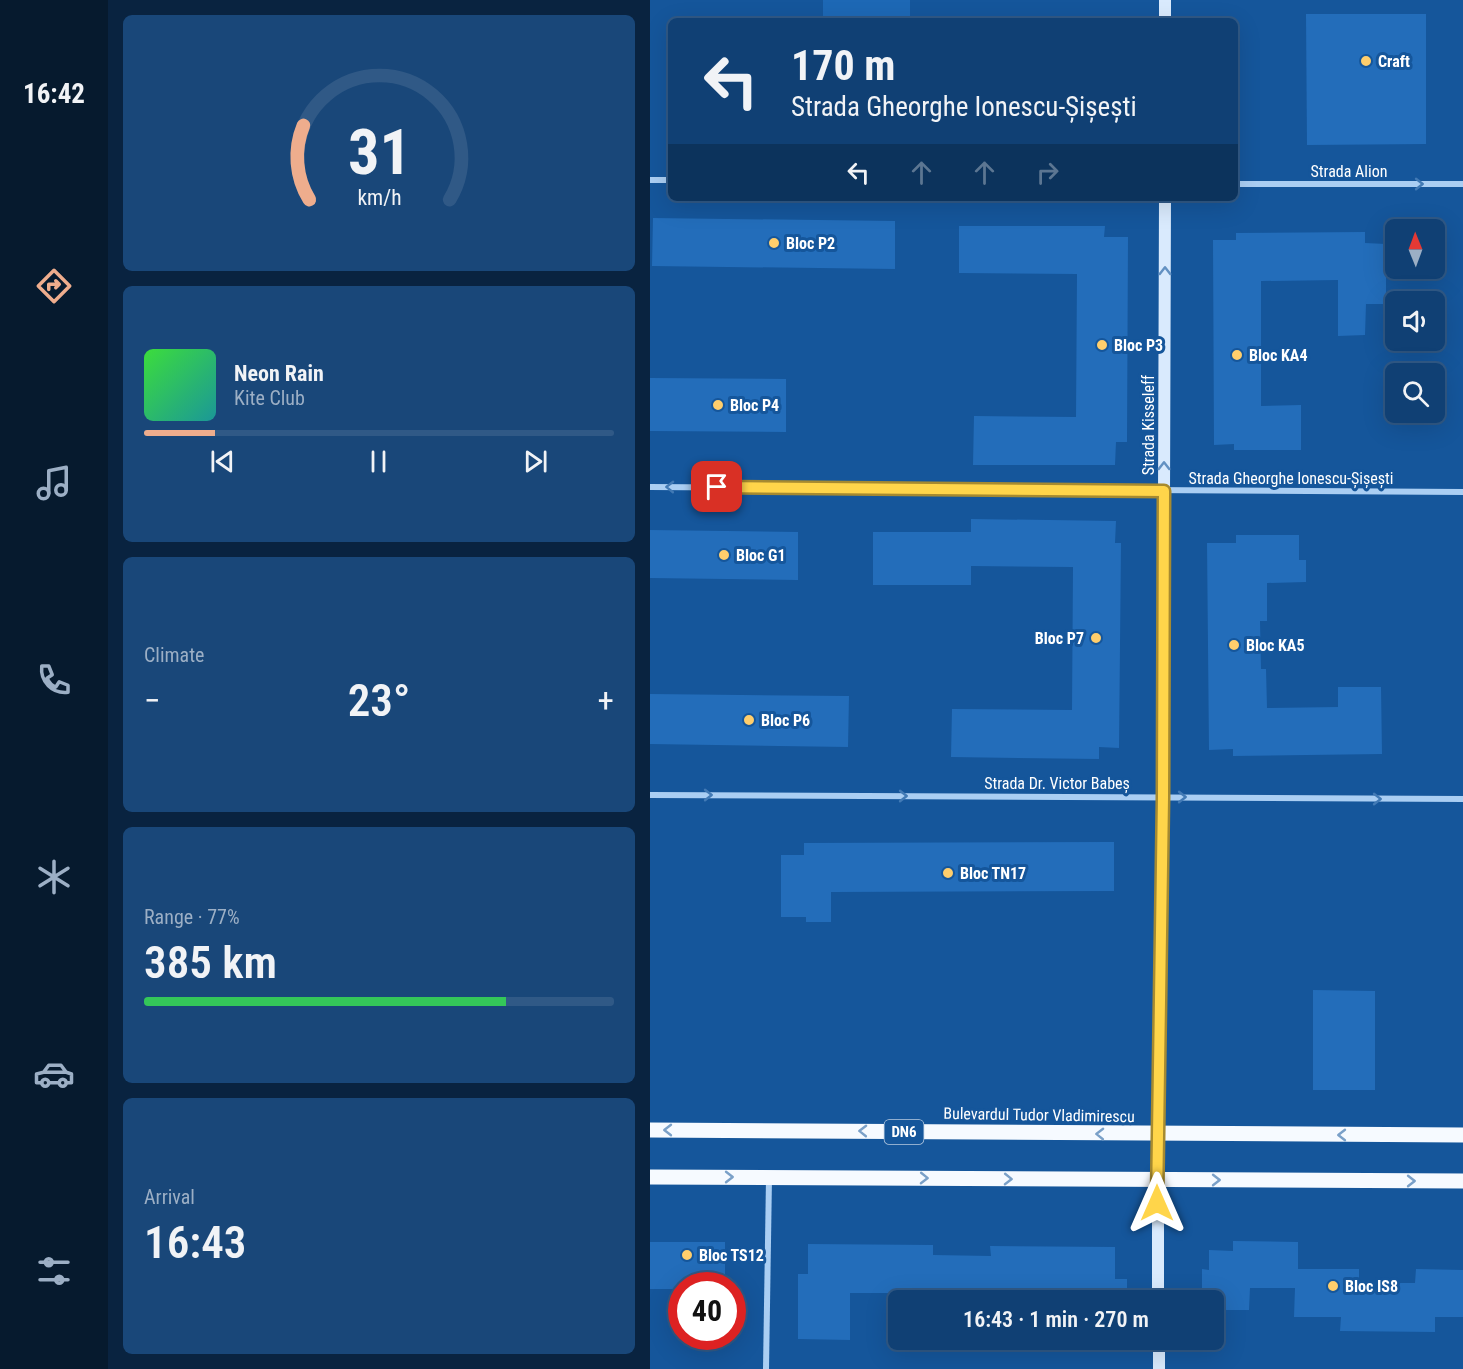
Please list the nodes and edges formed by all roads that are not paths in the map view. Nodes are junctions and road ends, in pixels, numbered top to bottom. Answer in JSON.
{"nodes":[{"id":1,"x":1165,"y":0,"type":"edge"},
{"id":2,"x":1165,"y":18,"type":"edge"},
{"id":3,"x":650,"y":180,"type":"edge"},
{"id":4,"x":668,"y":180,"type":"edge"},
{"id":5,"x":1238,"y":184,"type":"edge"},
{"id":6,"x":1463,"y":184,"type":"edge"},
{"id":7,"x":1165,"y":201,"type":"edge"},
{"id":8,"x":650,"y":487,"type":"edge"},
{"id":9,"x":1164,"y":491,"type":"junction"},
{"id":10,"x":1463,"y":492,"type":"edge"},
{"id":11,"x":650,"y":795,"type":"edge"},
{"id":12,"x":1163,"y":797,"type":"junction"},
{"id":13,"x":1463,"y":799,"type":"edge"},
{"id":14,"x":650,"y":1130,"type":"edge"},
{"id":15,"x":1159,"y":1134,"type":"junction"},
{"id":16,"x":1463,"y":1136,"type":"edge"},
{"id":17,"x":650,"y":1177,"type":"edge"},
{"id":18,"x":769,"y":1177,"type":"junction"},
{"id":19,"x":1157,"y":1180,"type":"junction"},
{"id":20,"x":1463,"y":1181,"type":"edge"},
{"id":21,"x":1158,"y":1290,"type":"edge"},
{"id":22,"x":1158,"y":1350,"type":"edge"},
{"id":23,"x":766,"y":1369,"type":"edge"},
{"id":24,"x":1159,"y":1369,"type":"edge"}],
"edges":[{"from":1,"to":2,"type":"street"},
{"from":3,"to":4,"type":"street"},
{"from":5,"to":6,"type":"street","name":"Strada Alion","one_way":true},
{"from":9,"to":7,"type":"street","name":"Strada Kisseleff","one_way":true},
{"from":9,"to":8,"type":"street","name":"Strada Gheorghe Ionescu-Șișești","one_way":true},
{"from":9,"to":10,"type":"street","name":"Strada Gheorghe Ionescu-Șișești"},
{"from":9,"to":12,"type":"street","name":"Strada Kisseleff"},
{"from":11,"to":12,"type":"street","name":"Strada Dr. Victor Babeș","one_way":true},
{"from":12,"to":13,"type":"street","name":"Strada Dr. Victor Babeș","one_way":true},
{"from":12,"to":15,"type":"street","name":"Strada Kisseleff"},
{"from":15,"to":14,"type":"main road","name":"Bulevardul Tudor Vladimirescu","number":"DN6","one_way":true},
{"from":16,"to":15,"type":"main road","name":"Bulevardul Tudor Vladimirescu","number":"DN6","one_way":true},
{"from":15,"to":19,"type":"street","name":"Strada Kisseleff"},
{"from":17,"to":18,"type":"main road","one_way":true},
{"from":18,"to":19,"type":"main road","one_way":true},
{"from":18,"to":23,"type":"street"},
{"from":19,"to":20,"type":"main road","one_way":true},
{"from":19,"to":21,"type":"street","name":"Strada Kisseleff"},
{"from":22,"to":24,"type":"street"}]}
